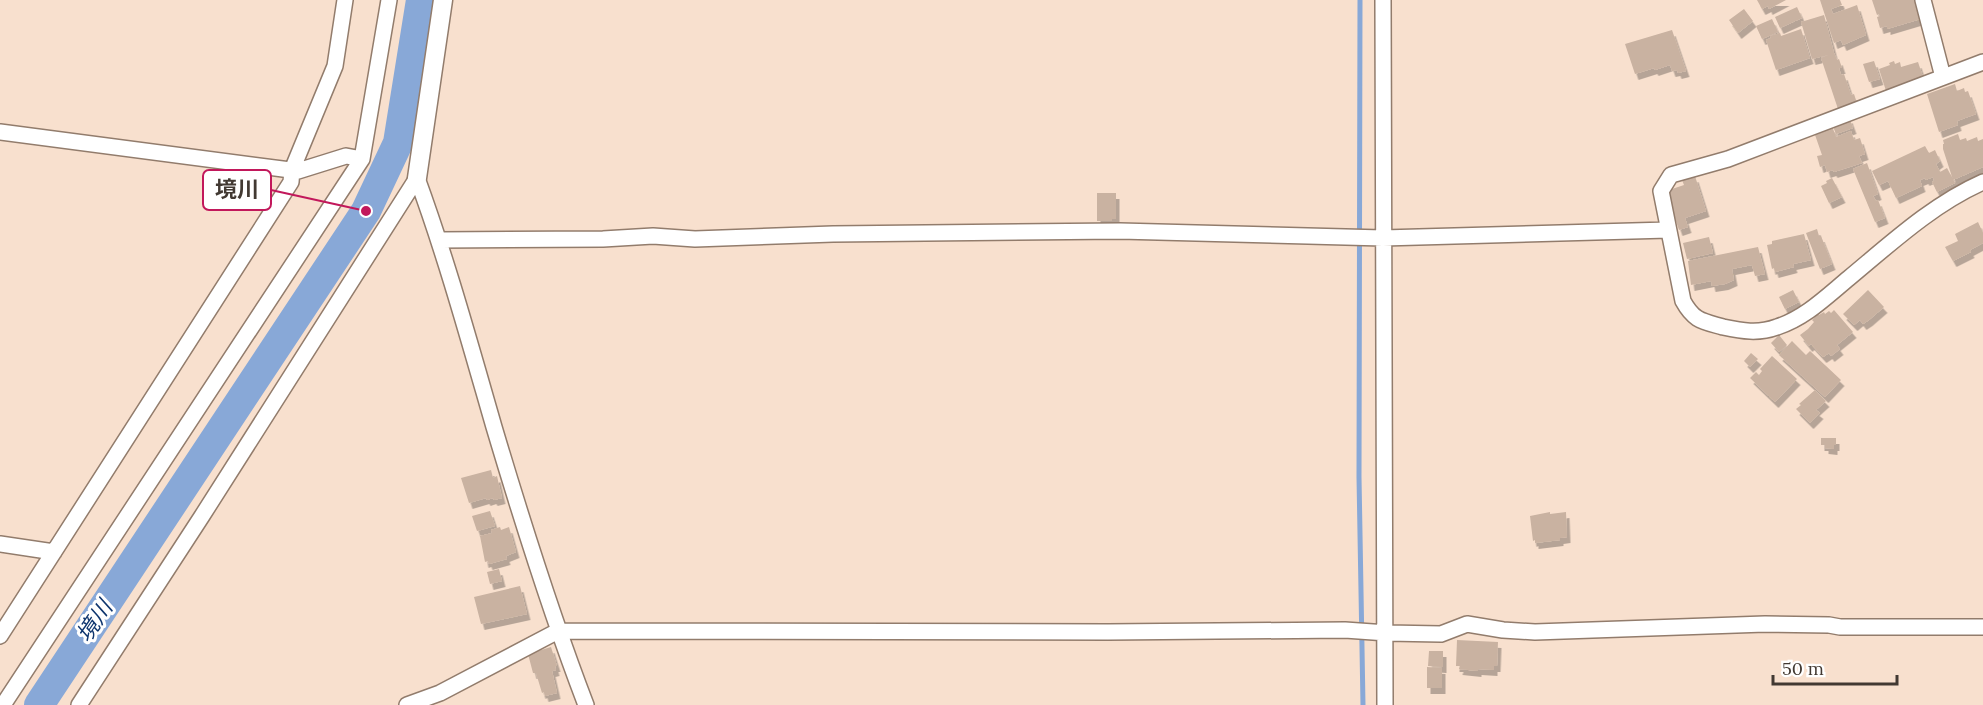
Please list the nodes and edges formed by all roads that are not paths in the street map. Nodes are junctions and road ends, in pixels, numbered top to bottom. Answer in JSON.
{"nodes":[{"id":1,"x":345,"y":0,"type":"edge"},
{"id":2,"x":389,"y":0,"type":"edge"},
{"id":3,"x":443,"y":0,"type":"edge"},
{"id":4,"x":1383,"y":0,"type":"edge"},
{"id":5,"x":1923,"y":0,"type":"edge"},
{"id":6,"x":1983,"y":62,"type":"edge"},
{"id":7,"x":1943,"y":77,"type":"junction"},
{"id":8,"x":0,"y":132,"type":"edge"},
{"id":9,"x":362,"y":159,"type":"junction"},
{"id":10,"x":292,"y":170,"type":"junction"},
{"id":11,"x":417,"y":178,"type":"junction"},
{"id":12,"x":1983,"y":182,"type":"edge"},
{"id":13,"x":1668,"y":230,"type":"junction"},
{"id":14,"x":1377,"y":238,"type":"junction"},
{"id":15,"x":440,"y":240,"type":"junction"},
{"id":16,"x":0,"y":544,"type":"edge"},
{"id":17,"x":54,"y":552,"type":"junction"},
{"id":18,"x":1983,"y":627,"type":"edge"},
{"id":19,"x":558,"y":632,"type":"junction"},
{"id":20,"x":1379,"y":632,"type":"junction"},
{"id":21,"x":0,"y":636,"type":"edge"},
{"id":22,"x":3,"y":705,"type":"edge"},
{"id":23,"x":79,"y":705,"type":"edge"},
{"id":24,"x":407,"y":705,"type":"edge"},
{"id":25,"x":586,"y":705,"type":"edge"},
{"id":26,"x":1385,"y":705,"type":"edge"}],
"edges":[{"from":1,"to":10,"type":"street"},
{"from":2,"to":9,"type":"street"},
{"from":3,"to":11,"type":"street"},
{"from":4,"to":14,"type":"street"},
{"from":5,"to":7,"type":"street"},
{"from":6,"to":7,"type":"street"},
{"from":7,"to":13,"type":"street"},
{"from":8,"to":10,"type":"street"},
{"from":9,"to":10,"type":"street"},
{"from":9,"to":22,"type":"street"},
{"from":10,"to":17,"type":"street"},
{"from":11,"to":15,"type":"street"},
{"from":11,"to":23,"type":"street"},
{"from":12,"to":13,"type":"street"},
{"from":13,"to":14,"type":"street"},
{"from":14,"to":15,"type":"street"},
{"from":14,"to":20,"type":"street"},
{"from":15,"to":19,"type":"street"},
{"from":16,"to":17,"type":"street"},
{"from":17,"to":21,"type":"street"},
{"from":18,"to":20,"type":"street"},
{"from":19,"to":20,"type":"street"},
{"from":19,"to":24,"type":"street"},
{"from":19,"to":25,"type":"street"},
{"from":20,"to":26,"type":"street"}]}
